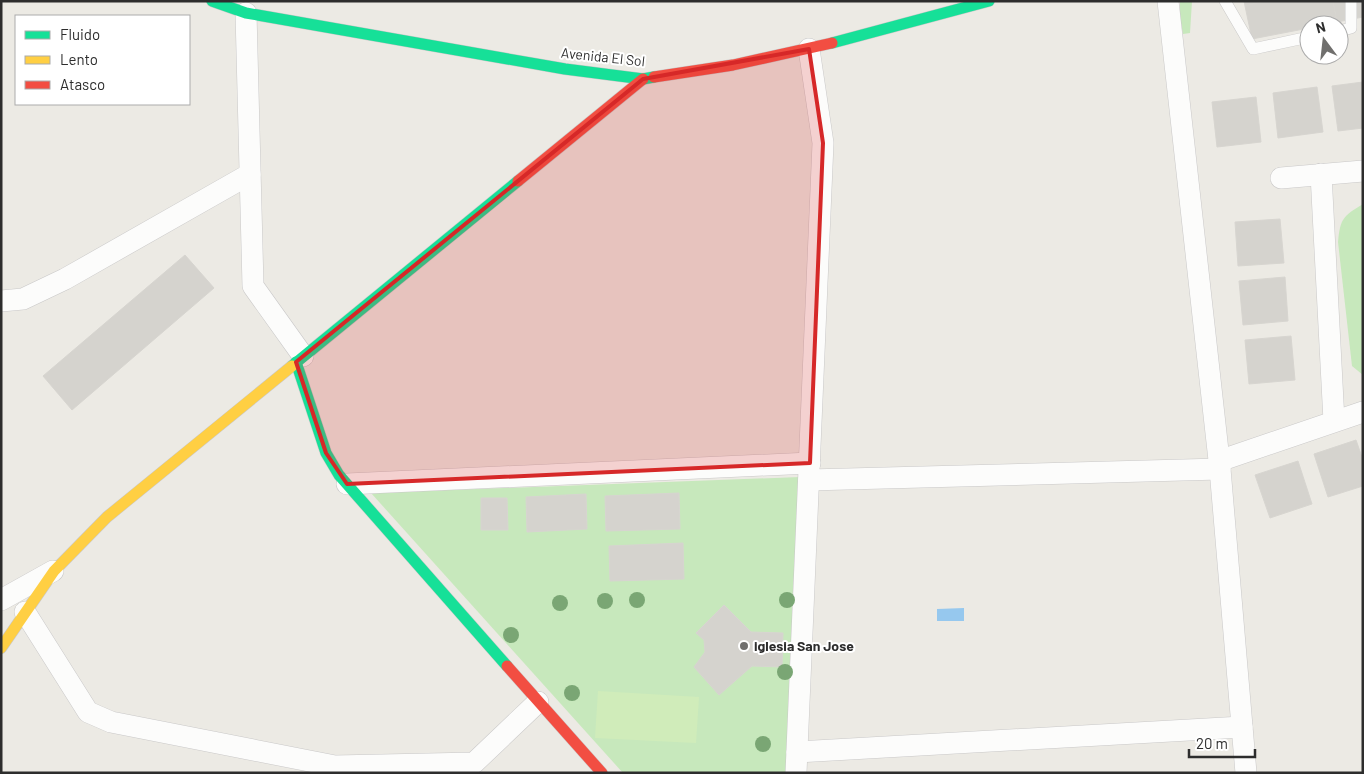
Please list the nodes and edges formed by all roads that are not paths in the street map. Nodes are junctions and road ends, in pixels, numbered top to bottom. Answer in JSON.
{"nodes":[{"id":1,"x":212,"y":1,"type":"edge"},
{"id":2,"x":989,"y":1,"type":"edge"},
{"id":3,"x":1168,"y":1,"type":"edge"},
{"id":4,"x":1225,"y":1,"type":"edge"},
{"id":5,"x":1352,"y":1,"type":"edge"},
{"id":6,"x":246,"y":13,"type":"junction"},
{"id":7,"x":1349,"y":28,"type":"edge"},
{"id":8,"x":1299,"y":39,"type":"edge"},
{"id":9,"x":809,"y":49,"type":"junction"},
{"id":10,"x":643,"y":78,"type":"junction"},
{"id":11,"x":1363,"y":171,"type":"edge"},
{"id":12,"x":250,"y":174,"type":"junction"},
{"id":13,"x":1321,"y":174,"type":"junction"},
{"id":14,"x":1281,"y":178,"type":"dead end"},
{"id":15,"x":1,"y":300,"type":"edge"},
{"id":16,"x":300,"y":359,"type":"junction"},
{"id":17,"x":1363,"y":412,"type":"edge"},
{"id":18,"x":1334,"y":421,"type":"junction"},
{"id":19,"x":1220,"y":465,"type":"junction"},
{"id":20,"x":809,"y":471,"type":"junction"},
{"id":21,"x":347,"y":484,"type":"junction"},
{"id":22,"x":54,"y":571,"type":"junction"},
{"id":23,"x":1,"y":600,"type":"edge"},
{"id":24,"x":25,"y":612,"type":"junction"},
{"id":25,"x":1,"y":648,"type":"edge"},
{"id":26,"x":538,"y":702,"type":"junction"},
{"id":27,"x":1242,"y":726,"type":"junction"},
{"id":28,"x":797,"y":763,"type":"edge"},
{"id":29,"x":335,"y":769,"type":"edge"},
{"id":30,"x":602,"y":773,"type":"edge"},
{"id":31,"x":1246,"y":773,"type":"edge"}],
"edges":[{"from":1,"to":6,"type":"street","name":"Avenida El Sol"},
{"from":2,"to":9,"type":"street","name":"Avenida El Sol"},
{"from":3,"to":19,"type":"street"},
{"from":4,"to":8,"type":"lane"},
{"from":5,"to":7,"type":"lane"},
{"from":6,"to":10,"type":"street","name":"Avenida El Sol"},
{"from":6,"to":12,"type":"street"},
{"from":9,"to":10,"type":"street","name":"Avenida El Sol"},
{"from":9,"to":20,"type":"street"},
{"from":10,"to":16,"type":"street"},
{"from":11,"to":13,"type":"street"},
{"from":12,"to":15,"type":"street"},
{"from":12,"to":16,"type":"street"},
{"from":13,"to":14,"type":"street"},
{"from":13,"to":18,"type":"street"},
{"from":16,"to":21,"type":"street"},
{"from":16,"to":22,"type":"street"},
{"from":17,"to":18,"type":"street"},
{"from":18,"to":19,"type":"street"},
{"from":19,"to":20,"type":"street"},
{"from":19,"to":27,"type":"street"},
{"from":20,"to":21,"type":"street"},
{"from":20,"to":28,"type":"street"},
{"from":21,"to":26,"type":"street"},
{"from":22,"to":23,"type":"street"},
{"from":22,"to":24,"type":"street"},
{"from":24,"to":25,"type":"street"},
{"from":24,"to":29,"type":"street"},
{"from":26,"to":29,"type":"street"},
{"from":26,"to":30,"type":"street"},
{"from":27,"to":28,"type":"street"},
{"from":27,"to":31,"type":"street"}]}
